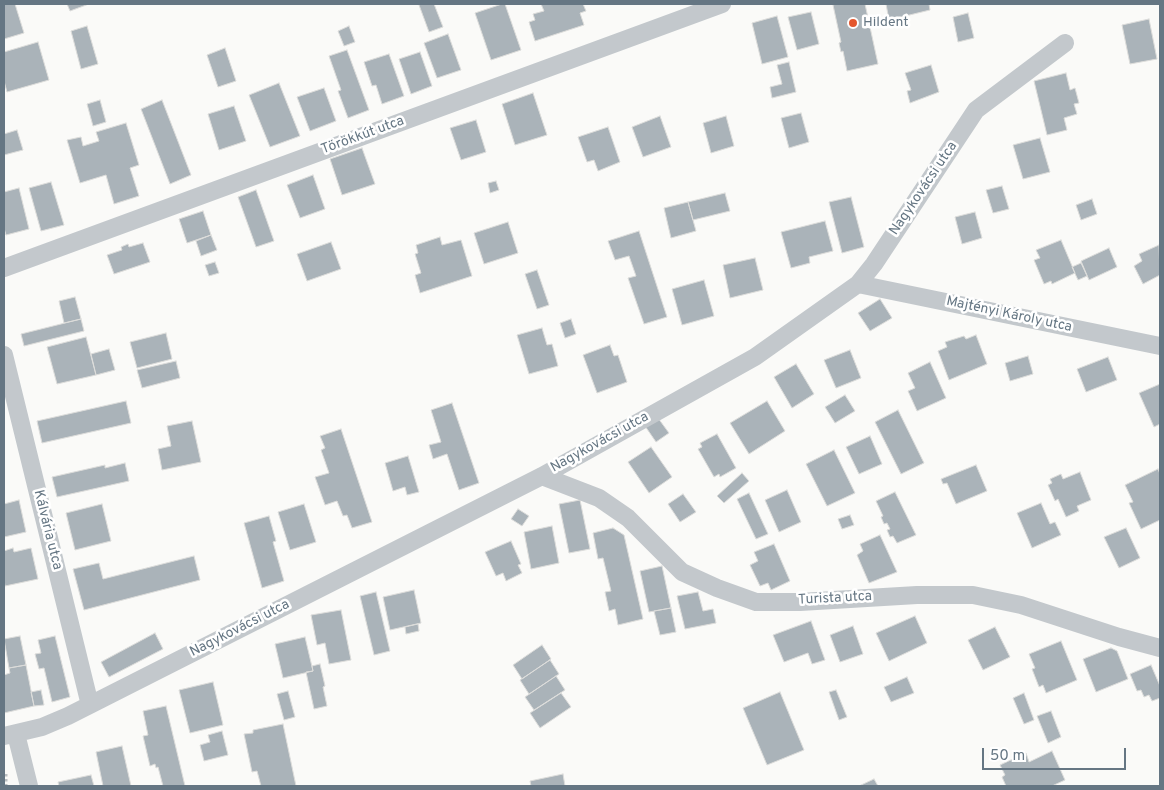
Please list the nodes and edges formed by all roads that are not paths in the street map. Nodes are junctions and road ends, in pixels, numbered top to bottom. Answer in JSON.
{"nodes":[{"id":1,"x":711,"y":6,"type":"edge"},
{"id":2,"x":1065,"y":44,"type":"dead end"},
{"id":3,"x":4,"y":268,"type":"edge"},
{"id":4,"x":858,"y":284,"type":"junction"},
{"id":5,"x":1160,"y":346,"type":"edge"},
{"id":6,"x":4,"y":355,"type":"edge"},
{"id":7,"x":542,"y":476,"type":"junction"},
{"id":8,"x":1160,"y":648,"type":"edge"},
{"id":9,"x":90,"y":705,"type":"junction"},
{"id":10,"x":10,"y":735,"type":"edge"},
{"id":11,"x":29,"y":786,"type":"edge"}],
"edges":[{"from":1,"to":3,"type":"street","name":"Törökkút utca"},
{"from":2,"to":4,"type":"street","name":"Nagykovácsi utca"},
{"from":4,"to":5,"type":"street","name":"Majtényi Károly utca"},
{"from":4,"to":7,"type":"street","name":"Nagykovácsi utca"},
{"from":6,"to":9,"type":"street","name":"Kálvária utca"},
{"from":7,"to":8,"type":"street","name":"Turista utca"},
{"from":7,"to":9,"type":"street","name":"Nagykovácsi utca"},
{"from":9,"to":10,"type":"street","name":"Nagykovácsi utca"},
{"from":10,"to":11,"type":"street"}]}
